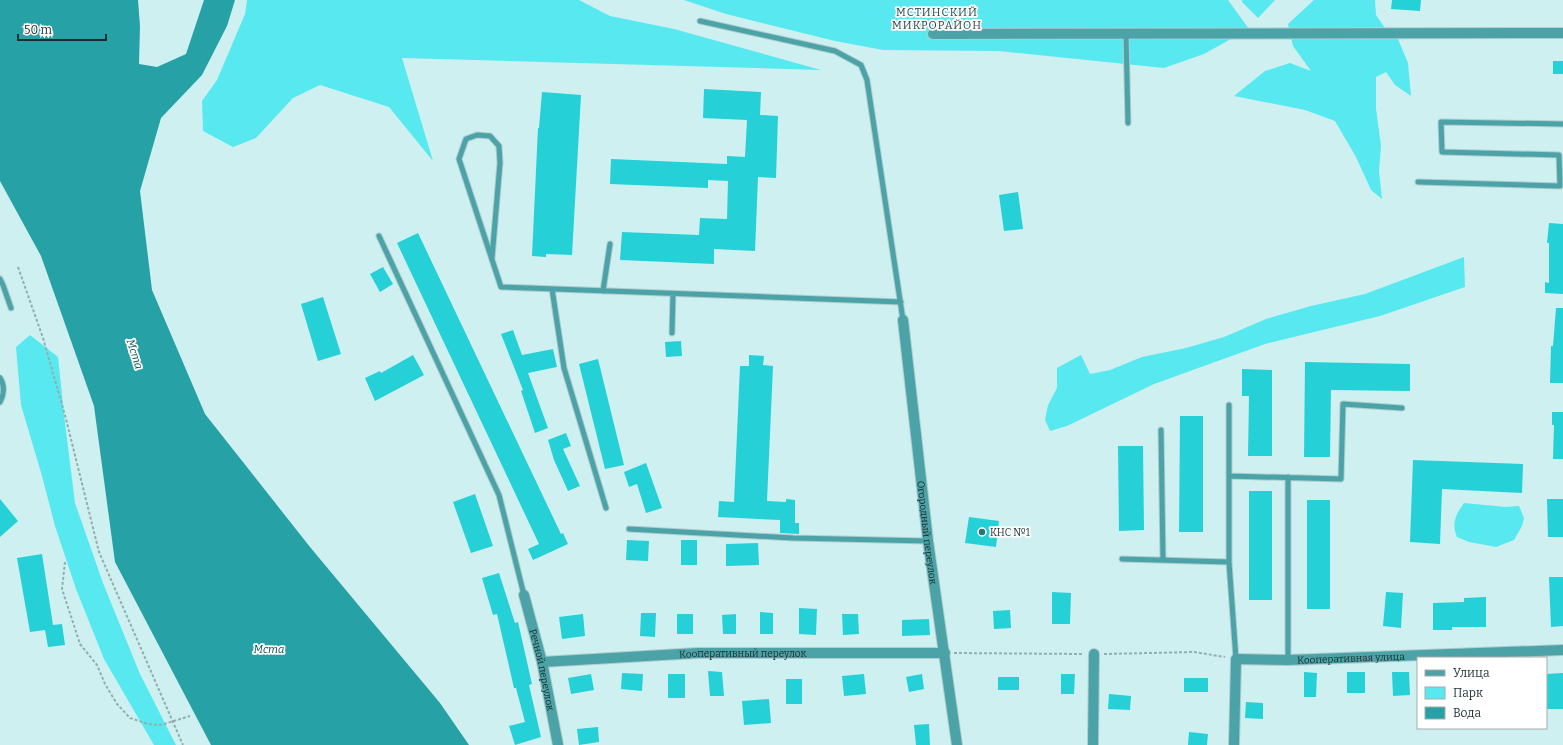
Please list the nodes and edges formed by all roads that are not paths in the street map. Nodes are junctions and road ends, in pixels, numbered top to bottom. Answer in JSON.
{"nodes":[{"id":1,"x":700,"y":21,"type":"dead end"},
{"id":2,"x":1563,"y":33,"type":"edge"},
{"id":3,"x":933,"y":34,"type":"dead end"},
{"id":4,"x":1126,"y":34,"type":"junction"},
{"id":5,"x":1128,"y":122,"type":"dead end"},
{"id":6,"x":1563,"y":124,"type":"edge"},
{"id":7,"x":1418,"y":182,"type":"dead end"},
{"id":8,"x":379,"y":236,"type":"dead end"},
{"id":9,"x":610,"y":244,"type":"dead end"},
{"id":10,"x":492,"y":258,"type":"junction"},
{"id":11,"x":0,"y":279,"type":"edge"},
{"id":12,"x":552,"y":289,"type":"junction"},
{"id":13,"x":603,"y":291,"type":"junction"},
{"id":14,"x":673,"y":294,"type":"junction"},
{"id":15,"x":901,"y":302,"type":"junction"},
{"id":16,"x":11,"y":308,"type":"dead end"},
{"id":17,"x":904,"y":320,"type":"joint"},
{"id":18,"x":672,"y":333,"type":"dead end"},
{"id":19,"x":0,"y":378,"type":"edge"},
{"id":20,"x":0,"y":402,"type":"edge"},
{"id":21,"x":1229,"y":405,"type":"dead end"},
{"id":22,"x":1402,"y":408,"type":"dead end"},
{"id":23,"x":1161,"y":430,"type":"dead end"},
{"id":24,"x":1229,"y":476,"type":"junction"},
{"id":25,"x":1288,"y":477,"type":"junction"},
{"id":26,"x":606,"y":508,"type":"dead end"},
{"id":27,"x":629,"y":529,"type":"dead end"},
{"id":28,"x":928,"y":541,"type":"junction"},
{"id":29,"x":1122,"y":559,"type":"dead end"},
{"id":30,"x":1163,"y":560,"type":"junction"},
{"id":31,"x":1229,"y":562,"type":"junction"},
{"id":32,"x":524,"y":595,"type":"joint"},
{"id":33,"x":1563,"y":650,"type":"edge"},
{"id":34,"x":945,"y":653,"type":"junction"},
{"id":35,"x":1094,"y":654,"type":"dead end"},
{"id":36,"x":1236,"y":658,"type":"junction"},
{"id":37,"x":1288,"y":660,"type":"junction"},
{"id":38,"x":542,"y":662,"type":"junction"},
{"id":39,"x":558,"y":745,"type":"edge"},
{"id":40,"x":957,"y":745,"type":"edge"},
{"id":41,"x":1093,"y":745,"type":"edge"},
{"id":42,"x":1234,"y":745,"type":"edge"}],
"edges":[{"from":1,"to":15,"type":"lane"},
{"from":2,"to":4,"type":"street"},
{"from":3,"to":4,"type":"street"},
{"from":4,"to":5,"type":"lane"},
{"from":6,"to":7,"type":"lane"},
{"from":8,"to":32,"type":"lane"},
{"from":9,"to":13,"type":"lane"},
{"from":10,"to":10,"type":"lane"},
{"from":10,"to":12,"type":"lane"},
{"from":11,"to":16,"type":"lane"},
{"from":12,"to":13,"type":"lane"},
{"from":12,"to":26,"type":"lane"},
{"from":13,"to":14,"type":"lane"},
{"from":14,"to":15,"type":"lane"},
{"from":14,"to":18,"type":"lane"},
{"from":15,"to":17,"type":"lane"},
{"from":17,"to":28,"type":"street","name":"Огородный переулок"},
{"from":19,"to":20,"type":"lane"},
{"from":21,"to":24,"type":"lane"},
{"from":22,"to":25,"type":"lane"},
{"from":23,"to":30,"type":"lane"},
{"from":24,"to":25,"type":"lane"},
{"from":24,"to":31,"type":"lane"},
{"from":25,"to":37,"type":"lane"},
{"from":27,"to":28,"type":"lane"},
{"from":28,"to":34,"type":"street","name":"Огородный переулок"},
{"from":29,"to":30,"type":"lane"},
{"from":30,"to":31,"type":"lane"},
{"from":31,"to":36,"type":"lane"},
{"from":32,"to":38,"type":"street","name":"Речной переулок"},
{"from":33,"to":37,"type":"street","name":"Кооперативная улица"},
{"from":34,"to":38,"type":"street","name":"Кооперативный переулок"},
{"from":34,"to":40,"type":"street","name":"Огородный переулок"},
{"from":35,"to":41,"type":"street"},
{"from":36,"to":37,"type":"street","name":"Кооперативная улица"},
{"from":36,"to":42,"type":"street"},
{"from":38,"to":39,"type":"street","name":"Речной переулок"}]}
